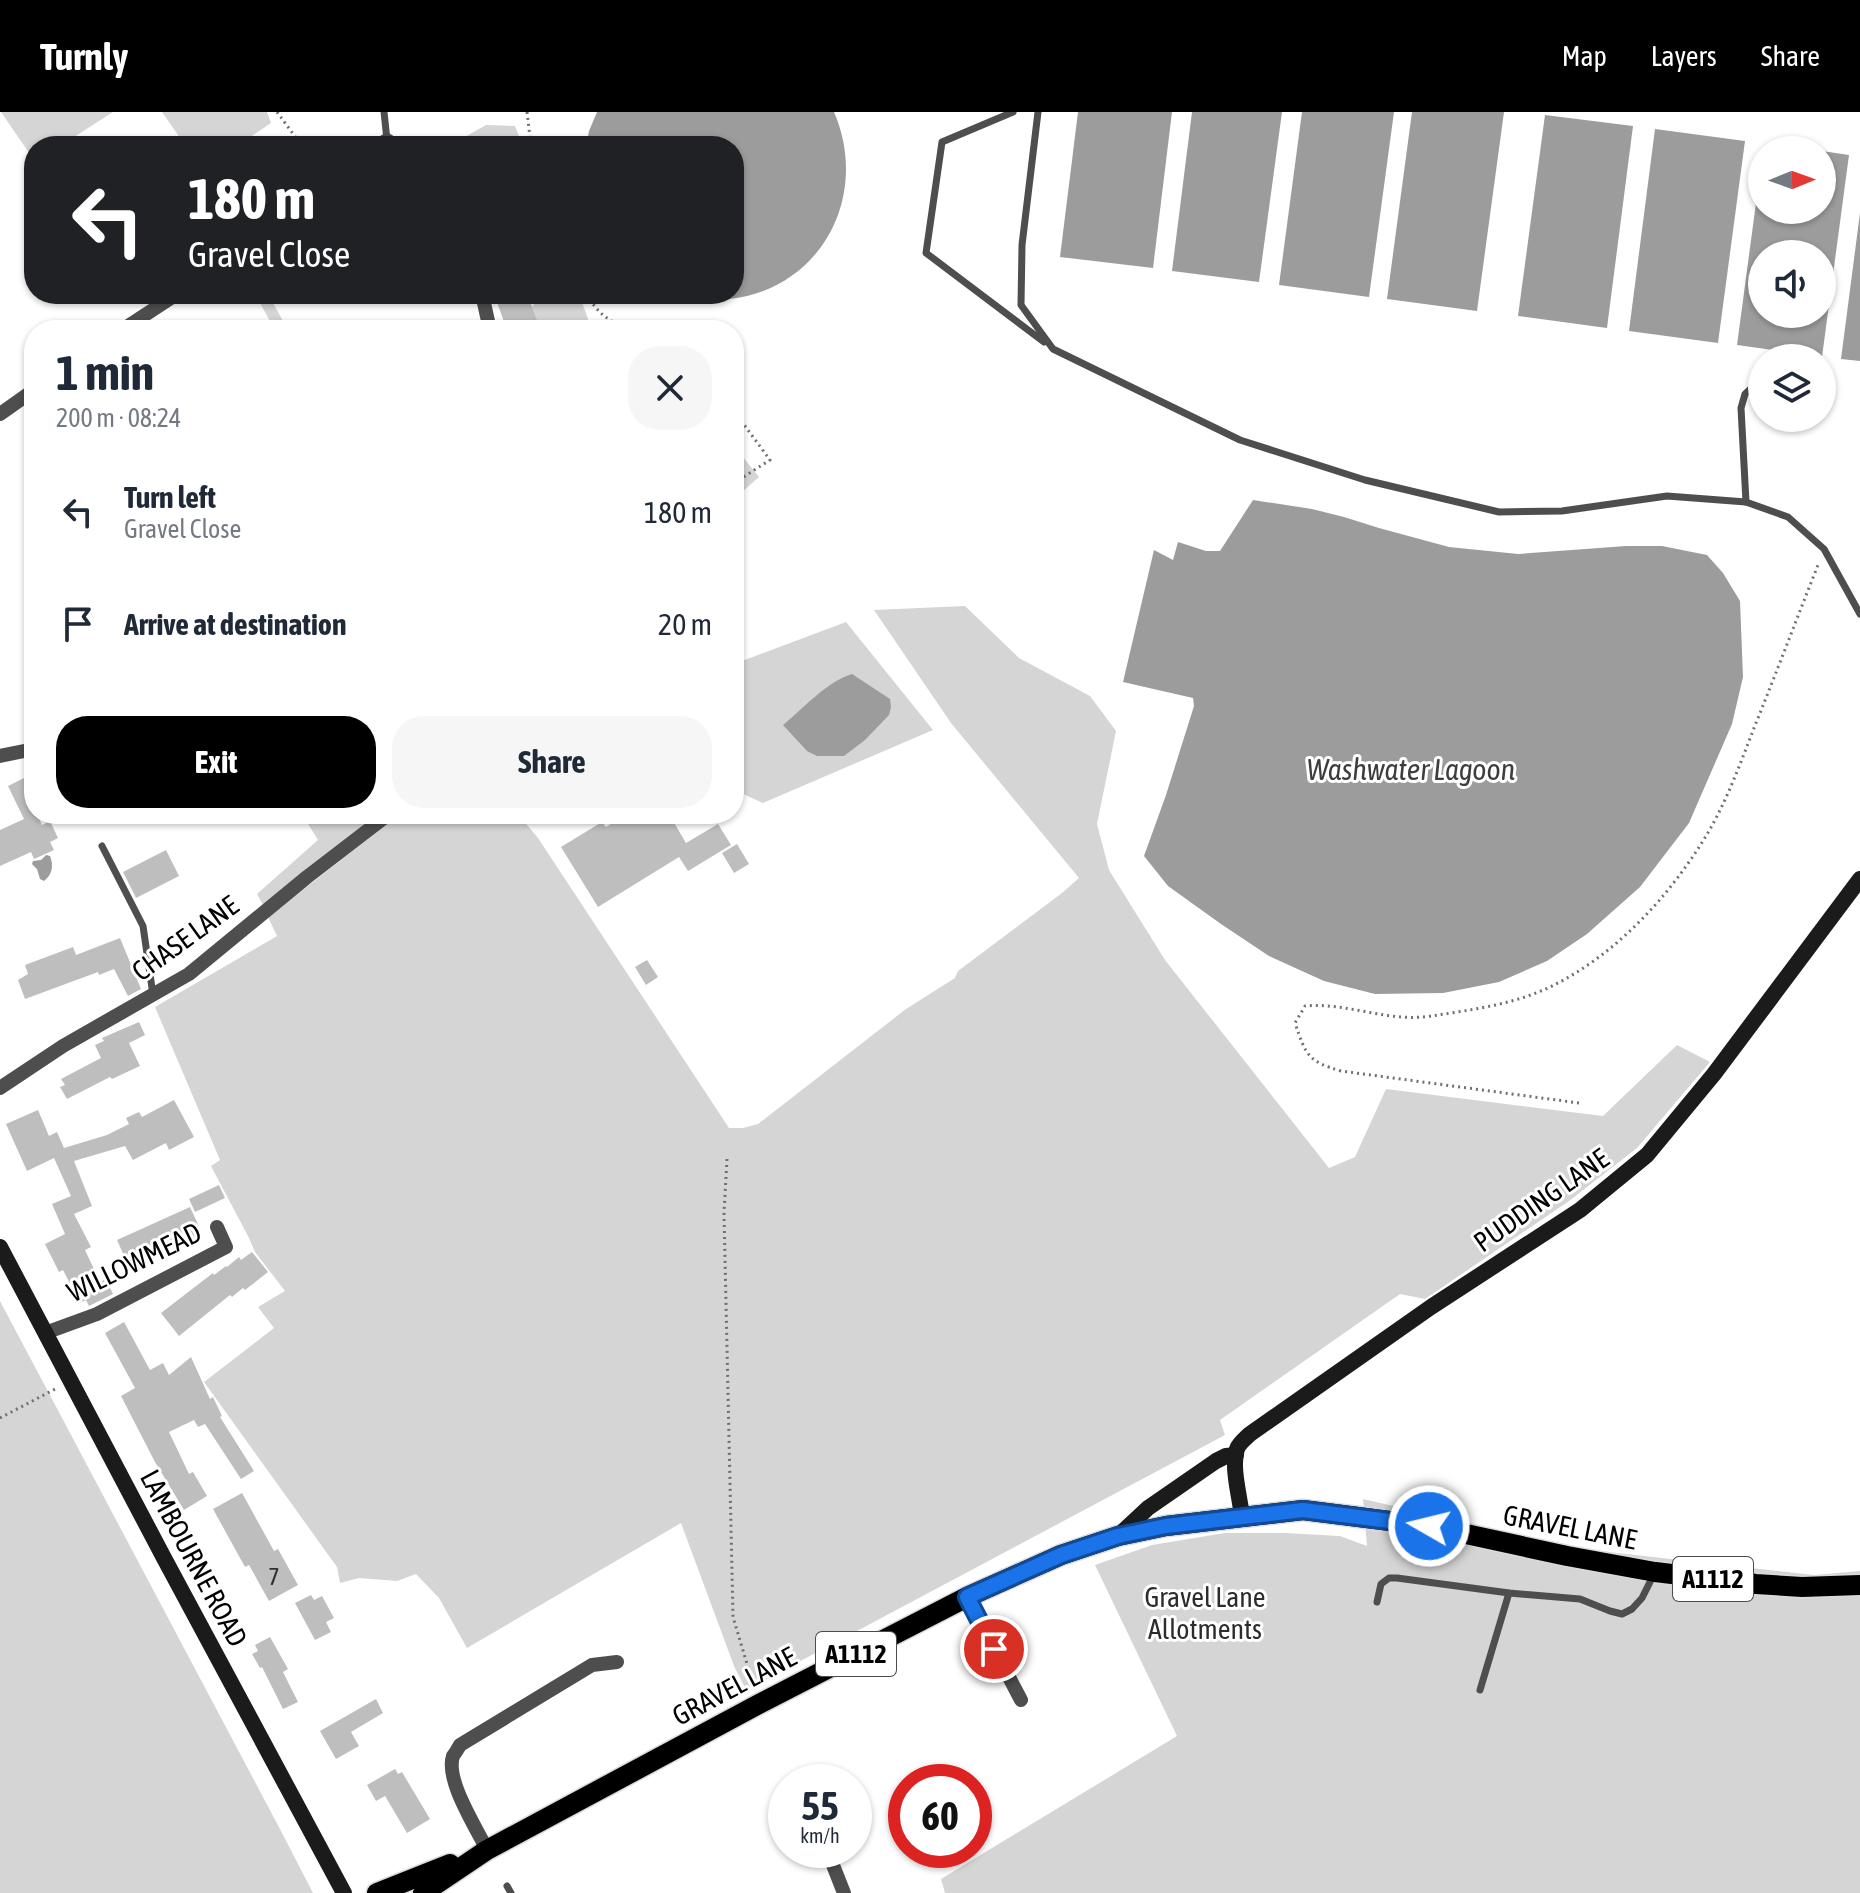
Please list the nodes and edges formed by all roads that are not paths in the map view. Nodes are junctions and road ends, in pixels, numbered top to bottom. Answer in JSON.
{"nodes":[{"id":1,"x":384,"y":112,"type":"edge"},
{"id":2,"x":1013,"y":112,"type":"edge"},
{"id":3,"x":1038,"y":112,"type":"edge"},
{"id":4,"x":386,"y":136,"type":"edge"},
{"id":5,"x":162,"y":304,"type":"edge"},
{"id":6,"x":137,"y":320,"type":"edge"},
{"id":7,"x":1053,"y":349,"type":"junction"},
{"id":8,"x":1748,"y":391,"type":"edge"},
{"id":9,"x":24,"y":397,"type":"edge"},
{"id":10,"x":0,"y":414,"type":"edge"},
{"id":11,"x":1746,"y":502,"type":"junction"},
{"id":12,"x":1860,"y":614,"type":"edge"},
{"id":13,"x":24,"y":751,"type":"edge"},
{"id":14,"x":0,"y":756,"type":"edge"},
{"id":15,"x":376,"y":824,"type":"edge"},
{"id":16,"x":102,"y":846,"type":"dead end"},
{"id":17,"x":1860,"y":879,"type":"edge"},
{"id":18,"x":153,"y":995,"type":"junction"},
{"id":19,"x":0,"y":1088,"type":"edge"},
{"id":20,"x":217,"y":1227,"type":"dead end"},
{"id":21,"x":0,"y":1247,"type":"edge"},
{"id":22,"x":45,"y":1333,"type":"junction"},
{"id":23,"x":1236,"y":1455,"type":"junction"},
{"id":24,"x":1242,"y":1517,"type":"junction"},
{"id":25,"x":1118,"y":1536,"type":"junction"},
{"id":26,"x":1655,"y":1572,"type":"junction"},
{"id":27,"x":1860,"y":1585,"type":"edge"},
{"id":28,"x":1509,"y":1593,"type":"junction"},
{"id":29,"x":967,"y":1597,"type":"junction"},
{"id":30,"x":1377,"y":1602,"type":"dead end"},
{"id":31,"x":617,"y":1662,"type":"dead end"},
{"id":32,"x":1480,"y":1690,"type":"dead end"},
{"id":33,"x":1021,"y":1700,"type":"dead end"},
{"id":34,"x":486,"y":1850,"type":"junction"},
{"id":35,"x":834,"y":1868,"type":"edge"},
{"id":36,"x":344,"y":1893,"type":"edge"},
{"id":37,"x":377,"y":1893,"type":"edge"},
{"id":38,"x":423,"y":1893,"type":"edge"},
{"id":39,"x":844,"y":1893,"type":"edge"}],
"edges":[{"from":1,"to":4,"type":"lane"},
{"from":2,"to":7,"type":"lane"},
{"from":3,"to":7,"type":"lane"},
{"from":5,"to":6,"type":"street"},
{"from":7,"to":11,"type":"lane"},
{"from":8,"to":11,"type":"lane"},
{"from":9,"to":10,"type":"street"},
{"from":11,"to":12,"type":"lane"},
{"from":13,"to":14,"type":"street"},
{"from":15,"to":18,"type":"street","name":"CHASE LANE"},
{"from":16,"to":18,"type":"lane"},
{"from":17,"to":23,"type":"street","name":"PUDDING LANE"},
{"from":18,"to":19,"type":"street","name":"CHASE LANE"},
{"from":20,"to":22,"type":"street","name":"WILLOWMEAD"},
{"from":21,"to":22,"type":"street","name":"LAMBOURNE ROAD"},
{"from":22,"to":36,"type":"street","name":"LAMBOURNE ROAD"},
{"from":23,"to":24,"type":"street"},
{"from":23,"to":25,"type":"street"},
{"from":24,"to":25,"type":"main road","name":"GRAVEL LANE","number":"A1112"},
{"from":24,"to":26,"type":"main road","name":"GRAVEL LANE","number":"A1112"},
{"from":25,"to":29,"type":"main road","name":"GRAVEL LANE","number":"A1112"},
{"from":26,"to":27,"type":"main road","name":"GRAVEL LANE","number":"A1112"},
{"from":26,"to":28,"type":"lane"},
{"from":28,"to":30,"type":"lane"},
{"from":28,"to":32,"type":"lane"},
{"from":29,"to":33,"type":"street"},
{"from":29,"to":34,"type":"main road","name":"GRAVEL LANE","number":"A1112"},
{"from":31,"to":34,"type":"street"},
{"from":34,"to":37,"type":"main road","name":"GRAVEL LANE","number":"A1112"},
{"from":34,"to":38,"type":"main road","name":"GRAVEL LANE","number":"A1112"},
{"from":35,"to":39,"type":"street"}]}
